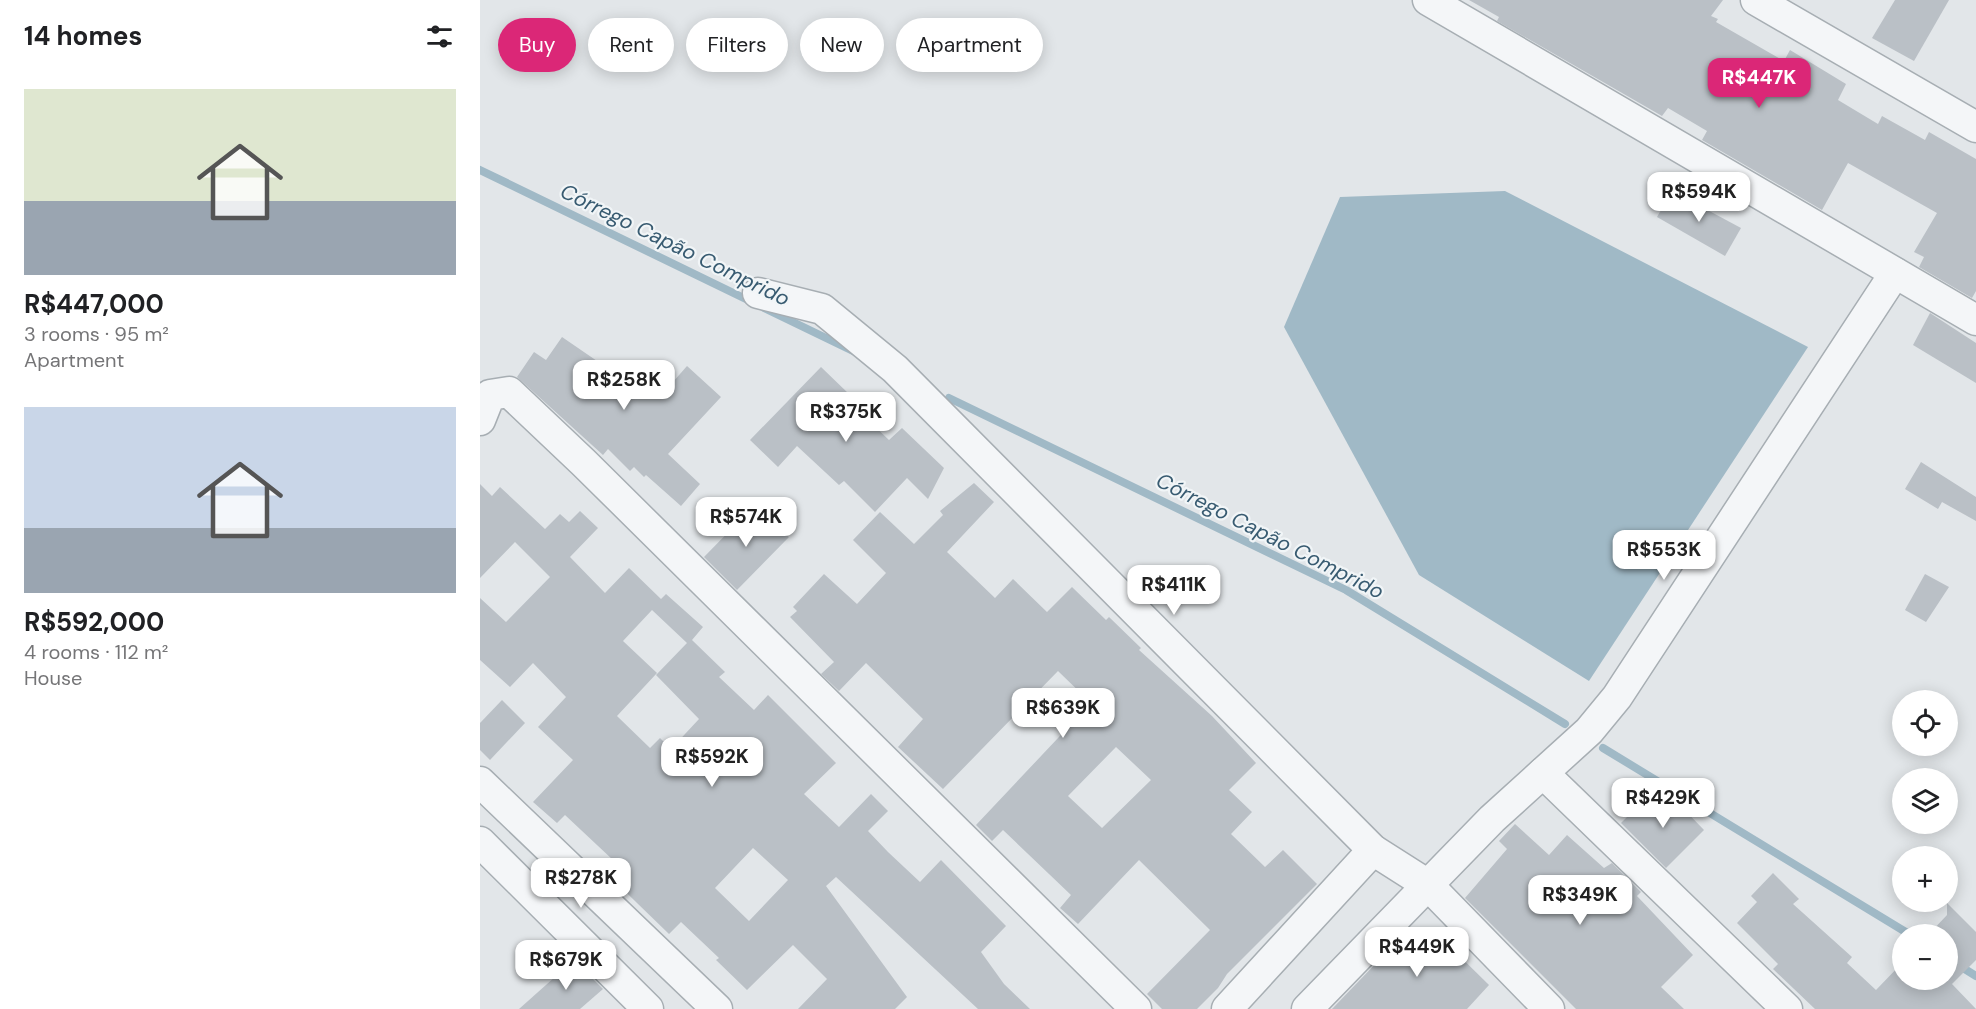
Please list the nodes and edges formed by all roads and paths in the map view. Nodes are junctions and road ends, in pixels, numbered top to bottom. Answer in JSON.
{"nodes":[{"id":1,"x":1428,"y":0,"type":"edge"},
{"id":2,"x":1756,"y":0,"type":"edge"},
{"id":3,"x":1976,"y":127,"type":"edge"},
{"id":4,"x":1895,"y":273,"type":"junction"},
{"id":5,"x":758,"y":293,"type":"dead end"},
{"id":6,"x":1976,"y":320,"type":"edge"},
{"id":7,"x":480,"y":420,"type":"edge"},
{"id":8,"x":1544,"y":773,"type":"junction"},
{"id":9,"x":480,"y":782,"type":"edge"},
{"id":10,"x":480,"y":842,"type":"edge"},
{"id":11,"x":1373,"y":850,"type":"junction"},
{"id":12,"x":1428,"y":885,"type":"junction"},
{"id":13,"x":648,"y":1009,"type":"edge"},
{"id":14,"x":717,"y":1009,"type":"edge"},
{"id":15,"x":1136,"y":1009,"type":"edge"},
{"id":16,"x":1227,"y":1009,"type":"edge"},
{"id":17,"x":1307,"y":1009,"type":"edge"},
{"id":18,"x":1549,"y":1009,"type":"edge"},
{"id":19,"x":1788,"y":1009,"type":"edge"}],
"edges":[{"from":1,"to":4,"type":"street"},
{"from":2,"to":3,"type":"street"},
{"from":4,"to":6,"type":"street"},
{"from":4,"to":8,"type":"street"},
{"from":5,"to":11,"type":"street"},
{"from":7,"to":15,"type":"street"},
{"from":8,"to":12,"type":"street"},
{"from":8,"to":19,"type":"street"},
{"from":9,"to":14,"type":"street"},
{"from":10,"to":13,"type":"street"},
{"from":11,"to":12,"type":"street"},
{"from":11,"to":16,"type":"street"},
{"from":12,"to":17,"type":"street"},
{"from":12,"to":18,"type":"street"}]}
